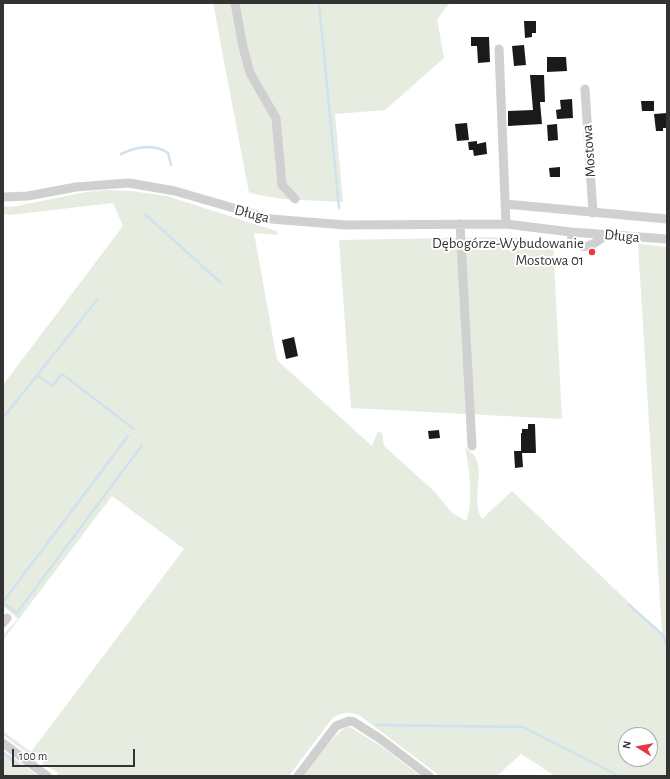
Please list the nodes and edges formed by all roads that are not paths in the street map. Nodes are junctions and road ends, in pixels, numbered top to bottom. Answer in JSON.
{"nodes":[{"id":1,"x":235,"y":3,"type":"edge"},
{"id":2,"x":499,"y":50,"type":"dead end"},
{"id":3,"x":585,"y":89,"type":"dead end"},
{"id":4,"x":3,"y":197,"type":"edge"},
{"id":5,"x":295,"y":199,"type":"dead end"},
{"id":6,"x":505,"y":204,"type":"junction"},
{"id":7,"x":593,"y":213,"type":"junction"},
{"id":8,"x":667,"y":219,"type":"edge"},
{"id":9,"x":460,"y":224,"type":"junction"},
{"id":10,"x":506,"y":224,"type":"junction"},
{"id":11,"x":571,"y":232,"type":"junction"},
{"id":12,"x":607,"y":234,"type":"junction"},
{"id":13,"x":667,"y":240,"type":"edge"},
{"id":14,"x":472,"y":446,"type":"dead end"},
{"id":15,"x":3,"y":743,"type":"edge"},
{"id":16,"x":47,"y":776,"type":"edge"},
{"id":17,"x":298,"y":776,"type":"edge"},
{"id":18,"x":429,"y":776,"type":"edge"}],
"edges":[{"from":1,"to":5,"type":"street"},
{"from":2,"to":6,"type":"street"},
{"from":3,"to":7,"type":"street","name":"Mostowa"},
{"from":4,"to":9,"type":"street","name":"Długa"},
{"from":6,"to":7,"type":"street"},
{"from":6,"to":10,"type":"street"},
{"from":7,"to":8,"type":"street"},
{"from":9,"to":10,"type":"street","name":"Długa"},
{"from":9,"to":14,"type":"street"},
{"from":10,"to":11,"type":"street","name":"Długa"},
{"from":11,"to":12,"type":"street","name":"Długa"},
{"from":11,"to":12,"type":"street"},
{"from":12,"to":13,"type":"street","name":"Długa"},
{"from":15,"to":16,"type":"street"},
{"from":17,"to":18,"type":"street"}]}
